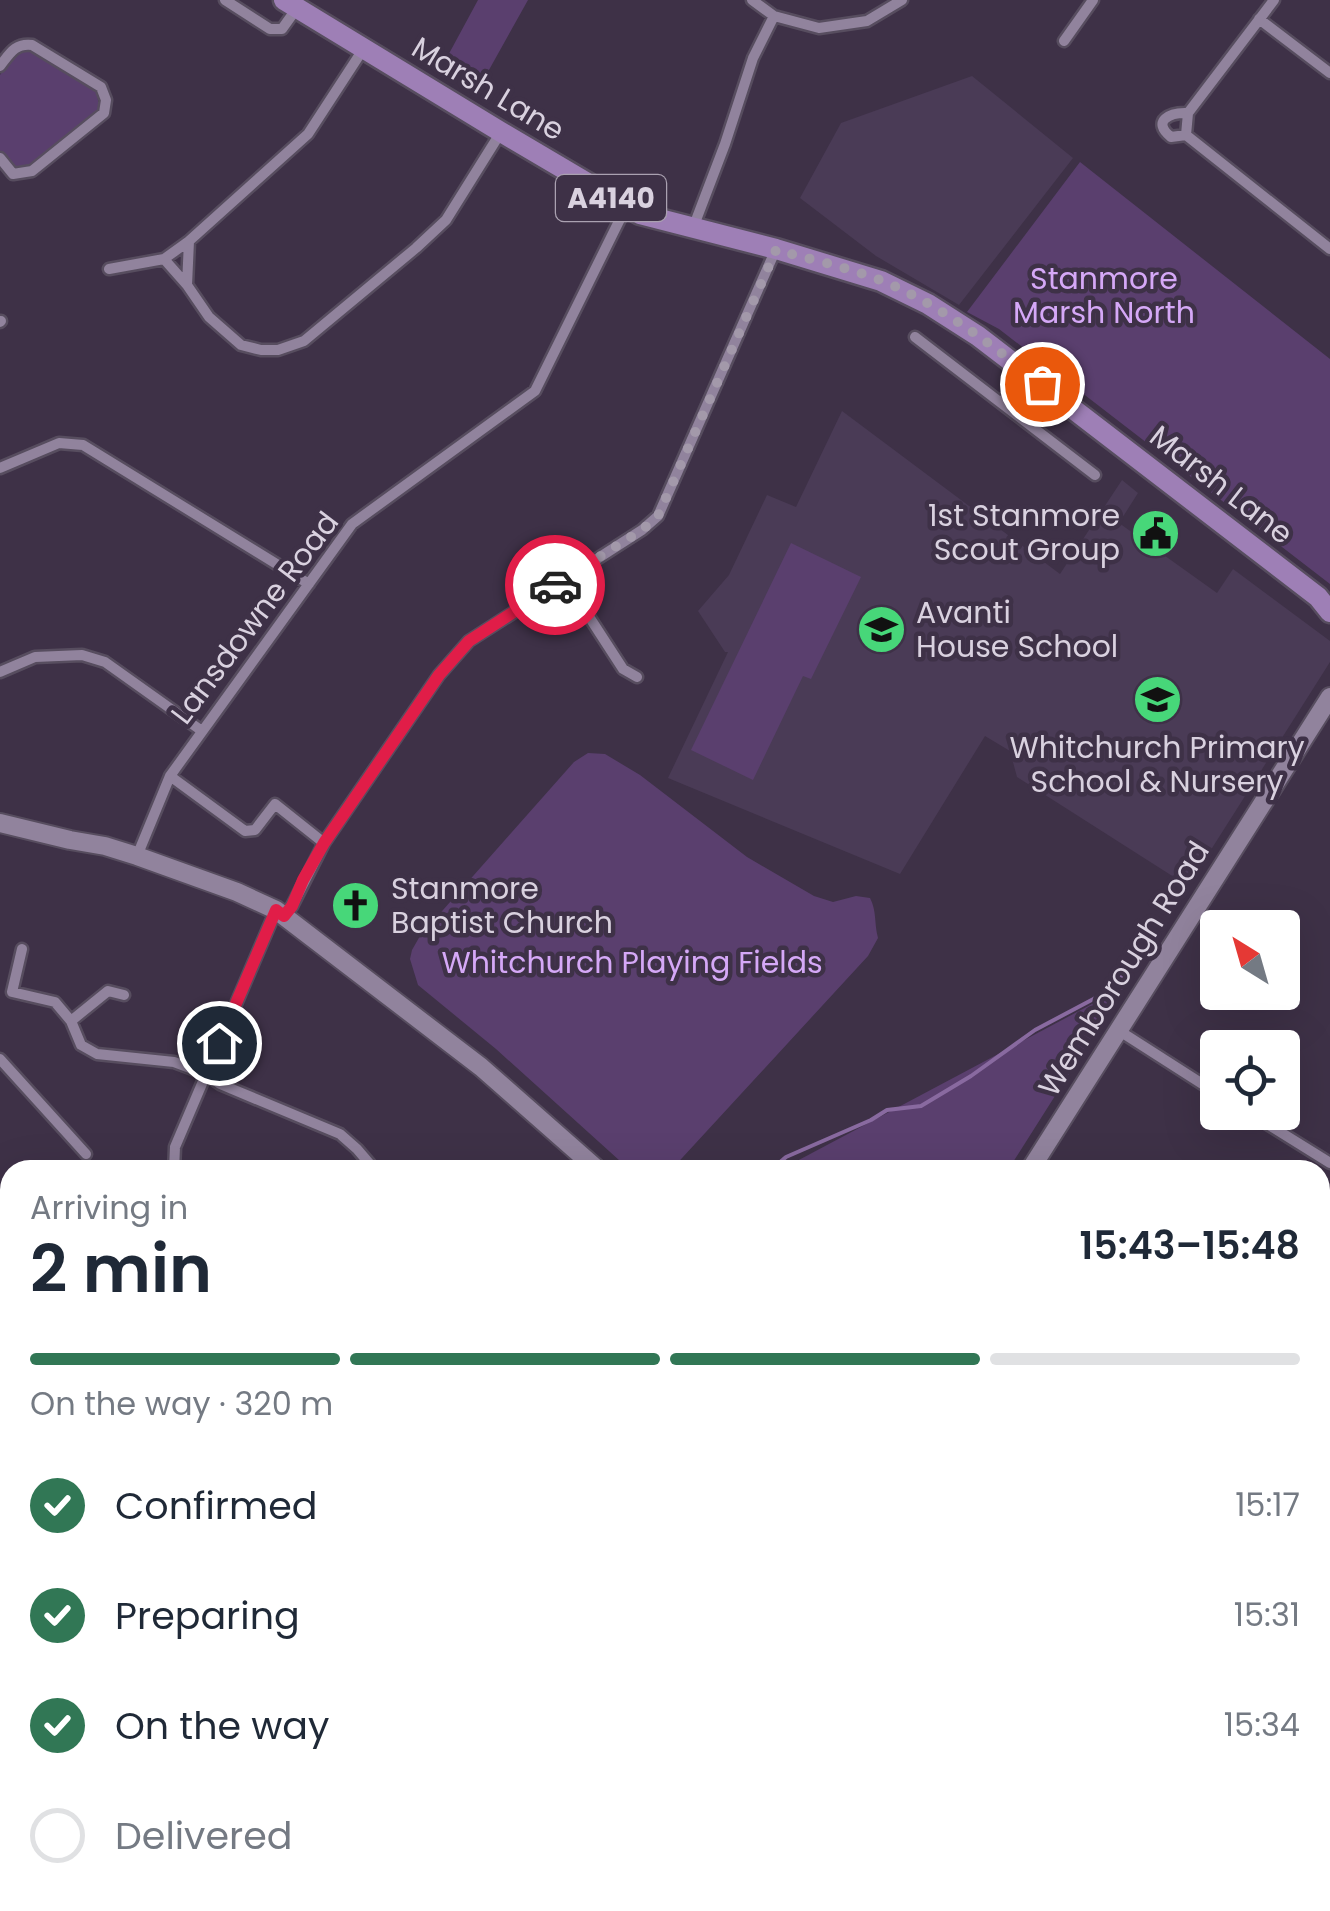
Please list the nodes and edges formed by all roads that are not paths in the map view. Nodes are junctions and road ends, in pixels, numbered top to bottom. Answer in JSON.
{"nodes":[{"id":1,"x":225,"y":0,"type":"edge"},
{"id":2,"x":752,"y":0,"type":"edge"},
{"id":3,"x":902,"y":0,"type":"edge"},
{"id":4,"x":1093,"y":0,"type":"edge"},
{"id":5,"x":1274,"y":0,"type":"edge"},
{"id":6,"x":290,"y":4,"type":"edge"},
{"id":7,"x":774,"y":16,"type":"junction"},
{"id":8,"x":1259,"y":19,"type":"junction"},
{"id":9,"x":1064,"y":41,"type":"dead end"},
{"id":10,"x":364,"y":48,"type":"junction"},
{"id":11,"x":0,"y":66,"type":"edge"},
{"id":12,"x":1330,"y":73,"type":"edge"},
{"id":13,"x":1188,"y":113,"type":"junction"},
{"id":14,"x":501,"y":132,"type":"junction"},
{"id":15,"x":1186,"y":135,"type":"junction"},
{"id":16,"x":0,"y":158,"type":"edge"},
{"id":17,"x":626,"y":207,"type":"junction"},
{"id":18,"x":693,"y":228,"type":"junction"},
{"id":19,"x":189,"y":241,"type":"junction"},
{"id":20,"x":1330,"y":249,"type":"edge"},
{"id":21,"x":776,"y":250,"type":"junction"},
{"id":22,"x":164,"y":259,"type":"junction"},
{"id":23,"x":108,"y":269,"type":"dead end"},
{"id":24,"x":187,"y":285,"type":"junction"},
{"id":25,"x":914,"y":337,"type":"dead end"},
{"id":26,"x":1027,"y":373,"type":"junction"},
{"id":27,"x":1000,"y":403,"type":"junction"},
{"id":28,"x":0,"y":468,"type":"edge"},
{"id":29,"x":1095,"y":475,"type":"dead end"},
{"id":30,"x":564,"y":578,"type":"junction"},
{"id":31,"x":310,"y":584,"type":"junction"},
{"id":32,"x":1326,"y":602,"type":"edge"},
{"id":33,"x":0,"y":672,"type":"edge"},
{"id":34,"x":637,"y":677,"type":"dead end"},
{"id":35,"x":1330,"y":697,"type":"edge"},
{"id":36,"x":202,"y":730,"type":"junction"},
{"id":37,"x":170,"y":776,"type":"junction"},
{"id":38,"x":0,"y":822,"type":"edge"},
{"id":39,"x":324,"y":843,"type":"junction"},
{"id":40,"x":137,"y":856,"type":"junction"},
{"id":41,"x":280,"y":913,"type":"junction"},
{"id":42,"x":22,"y":949,"type":"dead end"},
{"id":43,"x":124,"y":995,"type":"dead end"},
{"id":44,"x":71,"y":1021,"type":"junction"},
{"id":45,"x":1118,"y":1030,"type":"junction"},
{"id":46,"x":0,"y":1058,"type":"edge"},
{"id":47,"x":206,"y":1074,"type":"junction"},
{"id":48,"x":1200,"y":1082,"type":"edge"},
{"id":49,"x":1277,"y":1130,"type":"edge"},
{"id":50,"x":86,"y":1154,"type":"dead end"},
{"id":51,"x":174,"y":1160,"type":"edge"},
{"id":52,"x":367,"y":1160,"type":"edge"},
{"id":53,"x":587,"y":1160,"type":"edge"},
{"id":54,"x":1036,"y":1160,"type":"edge"},
{"id":55,"x":1325,"y":1160,"type":"edge"}],
"edges":[{"from":1,"to":6,"type":"street","name":"Marsh Lane"},
{"from":2,"to":7,"type":"street"},
{"from":3,"to":7,"type":"street"},
{"from":4,"to":9,"type":"street"},
{"from":5,"to":8,"type":"street"},
{"from":6,"to":10,"type":"main road","name":"Marsh Lane","number":"A4140"},
{"from":7,"to":18,"type":"street"},
{"from":8,"to":12,"type":"street"},
{"from":8,"to":13,"type":"street"},
{"from":10,"to":14,"type":"main road","name":"Marsh Lane","number":"A4140"},
{"from":10,"to":19,"type":"street"},
{"from":11,"to":16,"type":"street"},
{"from":13,"to":15,"type":"street"},
{"from":13,"to":15,"type":"street"},
{"from":14,"to":17,"type":"main road","name":"Marsh Lane","number":"A4140"},
{"from":14,"to":24,"type":"street"},
{"from":15,"to":20,"type":"street"},
{"from":17,"to":18,"type":"main road","name":"Marsh Lane","number":"A4140"},
{"from":17,"to":31,"type":"street","name":"Lansdowne Road"},
{"from":18,"to":21,"type":"main road","name":"Marsh Lane","number":"A4140"},
{"from":19,"to":22,"type":"street"},
{"from":19,"to":24,"type":"street"},
{"from":21,"to":26,"type":"main road","name":"Marsh Lane","number":"A4140"},
{"from":21,"to":30,"type":"street"},
{"from":22,"to":23,"type":"street"},
{"from":22,"to":24,"type":"street"},
{"from":25,"to":27,"type":"street"},
{"from":26,"to":27,"type":"street"},
{"from":26,"to":32,"type":"main road","name":"Marsh Lane","number":"A4140"},
{"from":27,"to":29,"type":"street"},
{"from":28,"to":31,"type":"street"},
{"from":30,"to":34,"type":"street"},
{"from":30,"to":39,"type":"street"},
{"from":31,"to":36,"type":"street","name":"Lansdowne Road"},
{"from":33,"to":36,"type":"street"},
{"from":35,"to":45,"type":"street","name":"Wemborough Road"},
{"from":36,"to":37,"type":"street","name":"Lansdowne Road"},
{"from":37,"to":39,"type":"street"},
{"from":37,"to":40,"type":"street","name":"Lansdowne Road"},
{"from":38,"to":40,"type":"street"},
{"from":39,"to":41,"type":"street"},
{"from":40,"to":41,"type":"street"},
{"from":41,"to":47,"type":"street"},
{"from":41,"to":53,"type":"street"},
{"from":42,"to":44,"type":"street"},
{"from":43,"to":44,"type":"street"},
{"from":44,"to":47,"type":"street"},
{"from":45,"to":48,"type":"street"},
{"from":45,"to":54,"type":"street","name":"Wemborough Road"},
{"from":46,"to":50,"type":"street"},
{"from":47,"to":51,"type":"street"},
{"from":47,"to":52,"type":"street"},
{"from":49,"to":55,"type":"street"}]}
